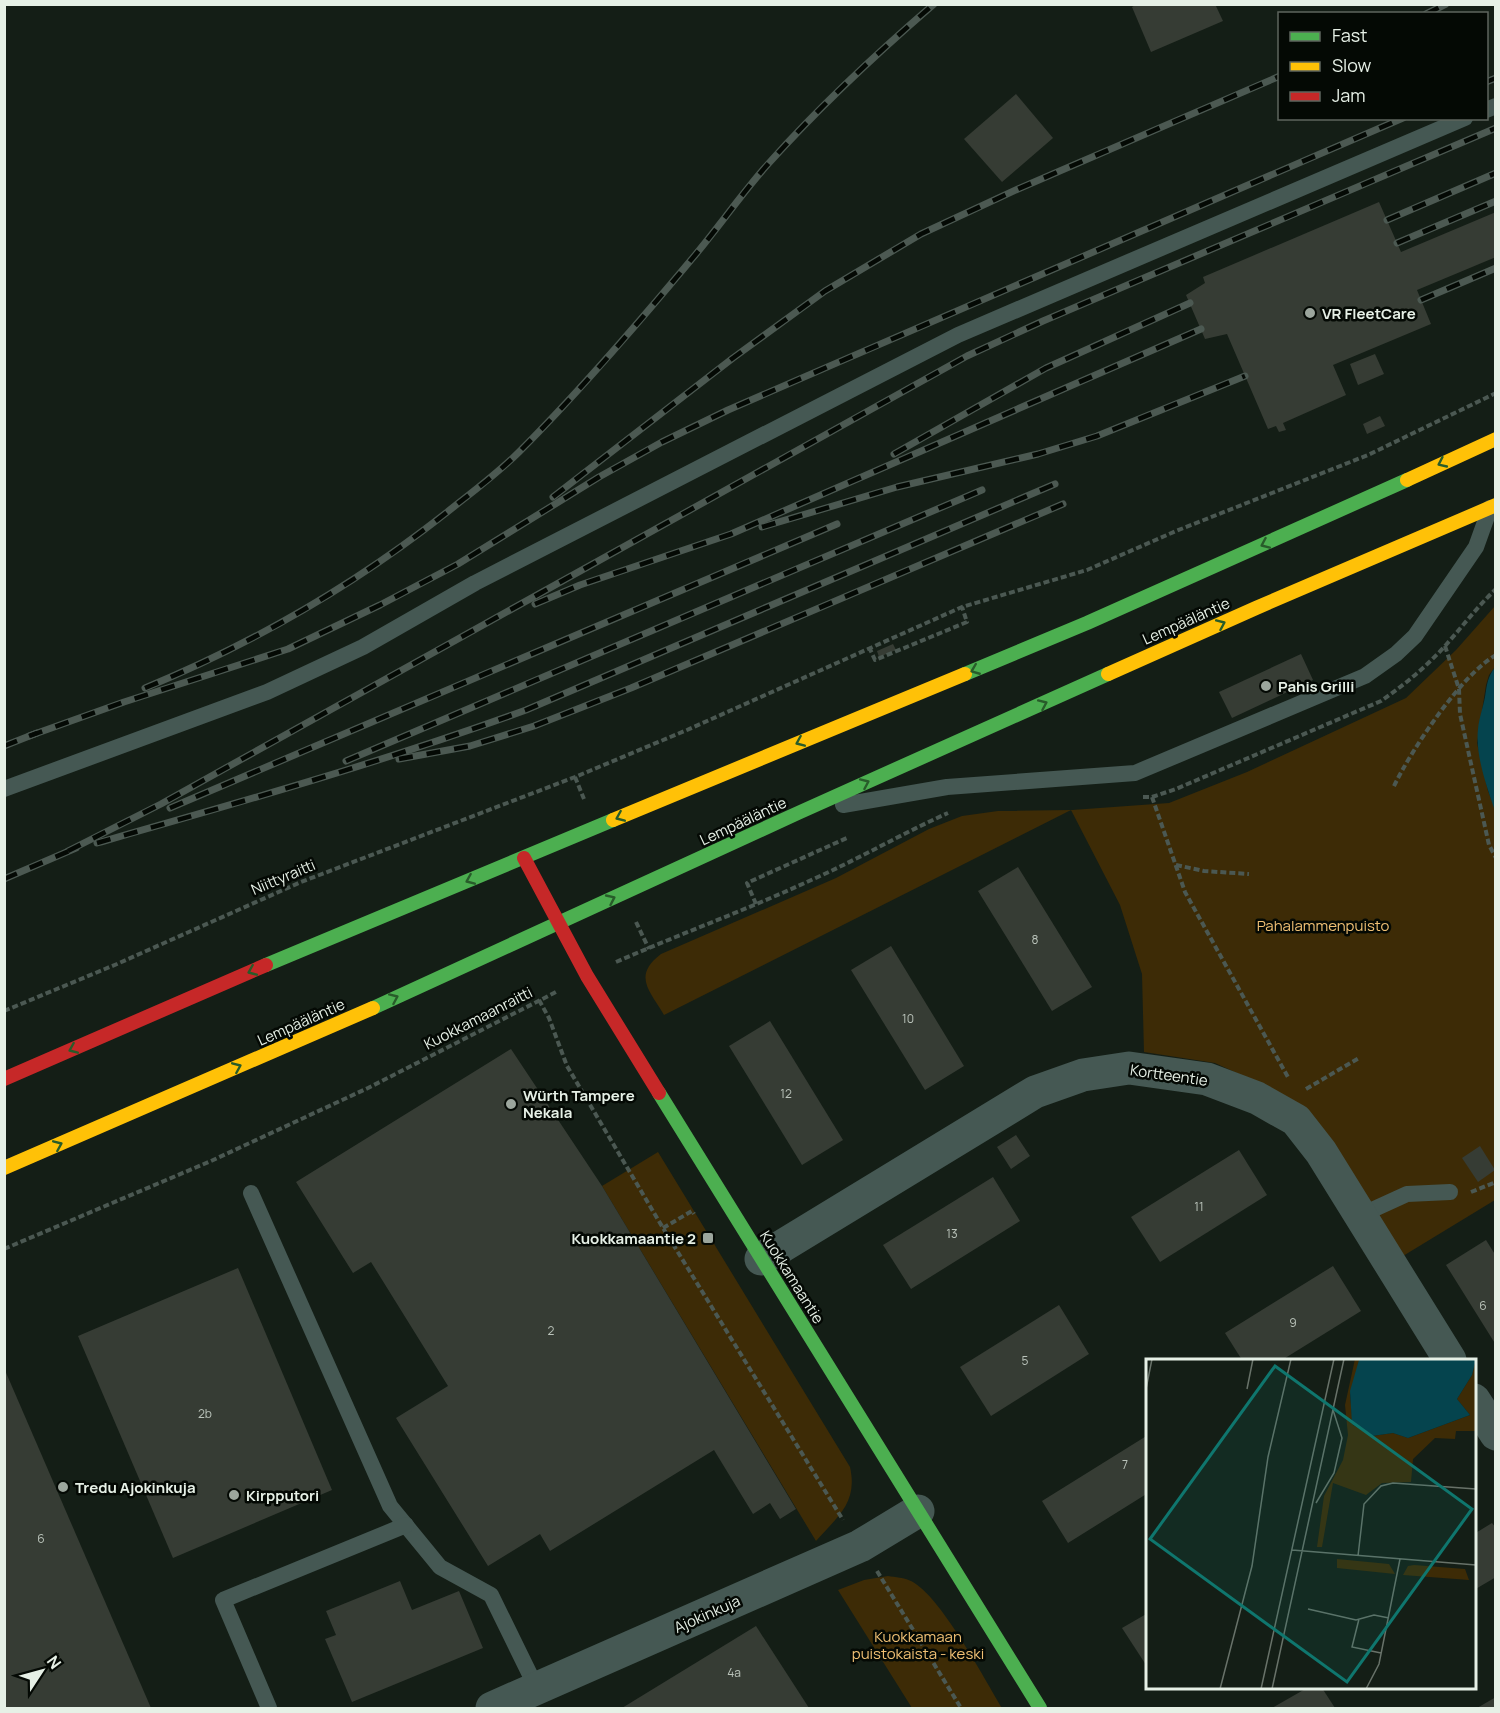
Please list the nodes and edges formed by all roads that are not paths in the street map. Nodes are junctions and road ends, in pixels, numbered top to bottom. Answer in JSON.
{"nodes":[{"id":1,"x":1461,"y":120,"type":"edge"},
{"id":2,"x":1496,"y":439,"type":"edge"},
{"id":3,"x":1493,"y":506,"type":"edge"},
{"id":4,"x":4,"y":789,"type":"edge"},
{"id":5,"x":798,"y":813,"type":"junction"},
{"id":6,"x":524,"y":858,"type":"junction"},
{"id":7,"x":558,"y":924,"type":"junction"},
{"id":8,"x":4,"y":1079,"type":"edge"},
{"id":9,"x":4,"y":1168,"type":"edge"},
{"id":10,"x":1450,"y":1192,"type":"dead end"},
{"id":11,"x":251,"y":1193,"type":"dead end"},
{"id":12,"x":1360,"y":1215,"type":"junction"},
{"id":13,"x":761,"y":1259,"type":"junction"},
{"id":14,"x":1449,"y":1359,"type":"edge"},
{"id":15,"x":1476,"y":1403,"type":"edge"},
{"id":16,"x":1496,"y":1434,"type":"edge"},
{"id":17,"x":918,"y":1511,"type":"junction"},
{"id":18,"x":406,"y":1525,"type":"junction"},
{"id":19,"x":537,"y":1689,"type":"junction"},
{"id":20,"x":270,"y":1708,"type":"edge"},
{"id":21,"x":492,"y":1708,"type":"edge"},
{"id":22,"x":1040,"y":1708,"type":"edge"}],
"edges":[{"from":1,"to":4,"type":"lane"},
{"from":2,"to":6,"type":"main road","one_way":true},
{"from":5,"to":3,"type":"main road","name":"Lempääläntie","one_way":true},
{"from":3,"to":5,"type":"lane"},
{"from":7,"to":5,"type":"main road","name":"Lempääläntie","one_way":true},
{"from":6,"to":7,"type":"main road","name":"Kuokkamaantie"},
{"from":6,"to":8,"type":"main road","one_way":true},
{"from":9,"to":7,"type":"main road","name":"Lempääläntie","one_way":true},
{"from":7,"to":13,"type":"main road","name":"Kuokkamaantie"},
{"from":10,"to":12,"type":"lane"},
{"from":11,"to":18,"type":"lane"},
{"from":12,"to":13,"type":"street","name":"Kortteentie"},
{"from":12,"to":14,"type":"street","name":"Kortteentie"},
{"from":13,"to":17,"type":"main road","name":"Kuokkamaantie"},
{"from":15,"to":16,"type":"street"},
{"from":17,"to":19,"type":"street","name":"Ajokinkuja"},
{"from":17,"to":22,"type":"main road","name":"Kuokkamaantie"},
{"from":18,"to":19,"type":"lane"},
{"from":18,"to":20,"type":"lane"},
{"from":19,"to":21,"type":"street","name":"Ajokinkuja"}]}
